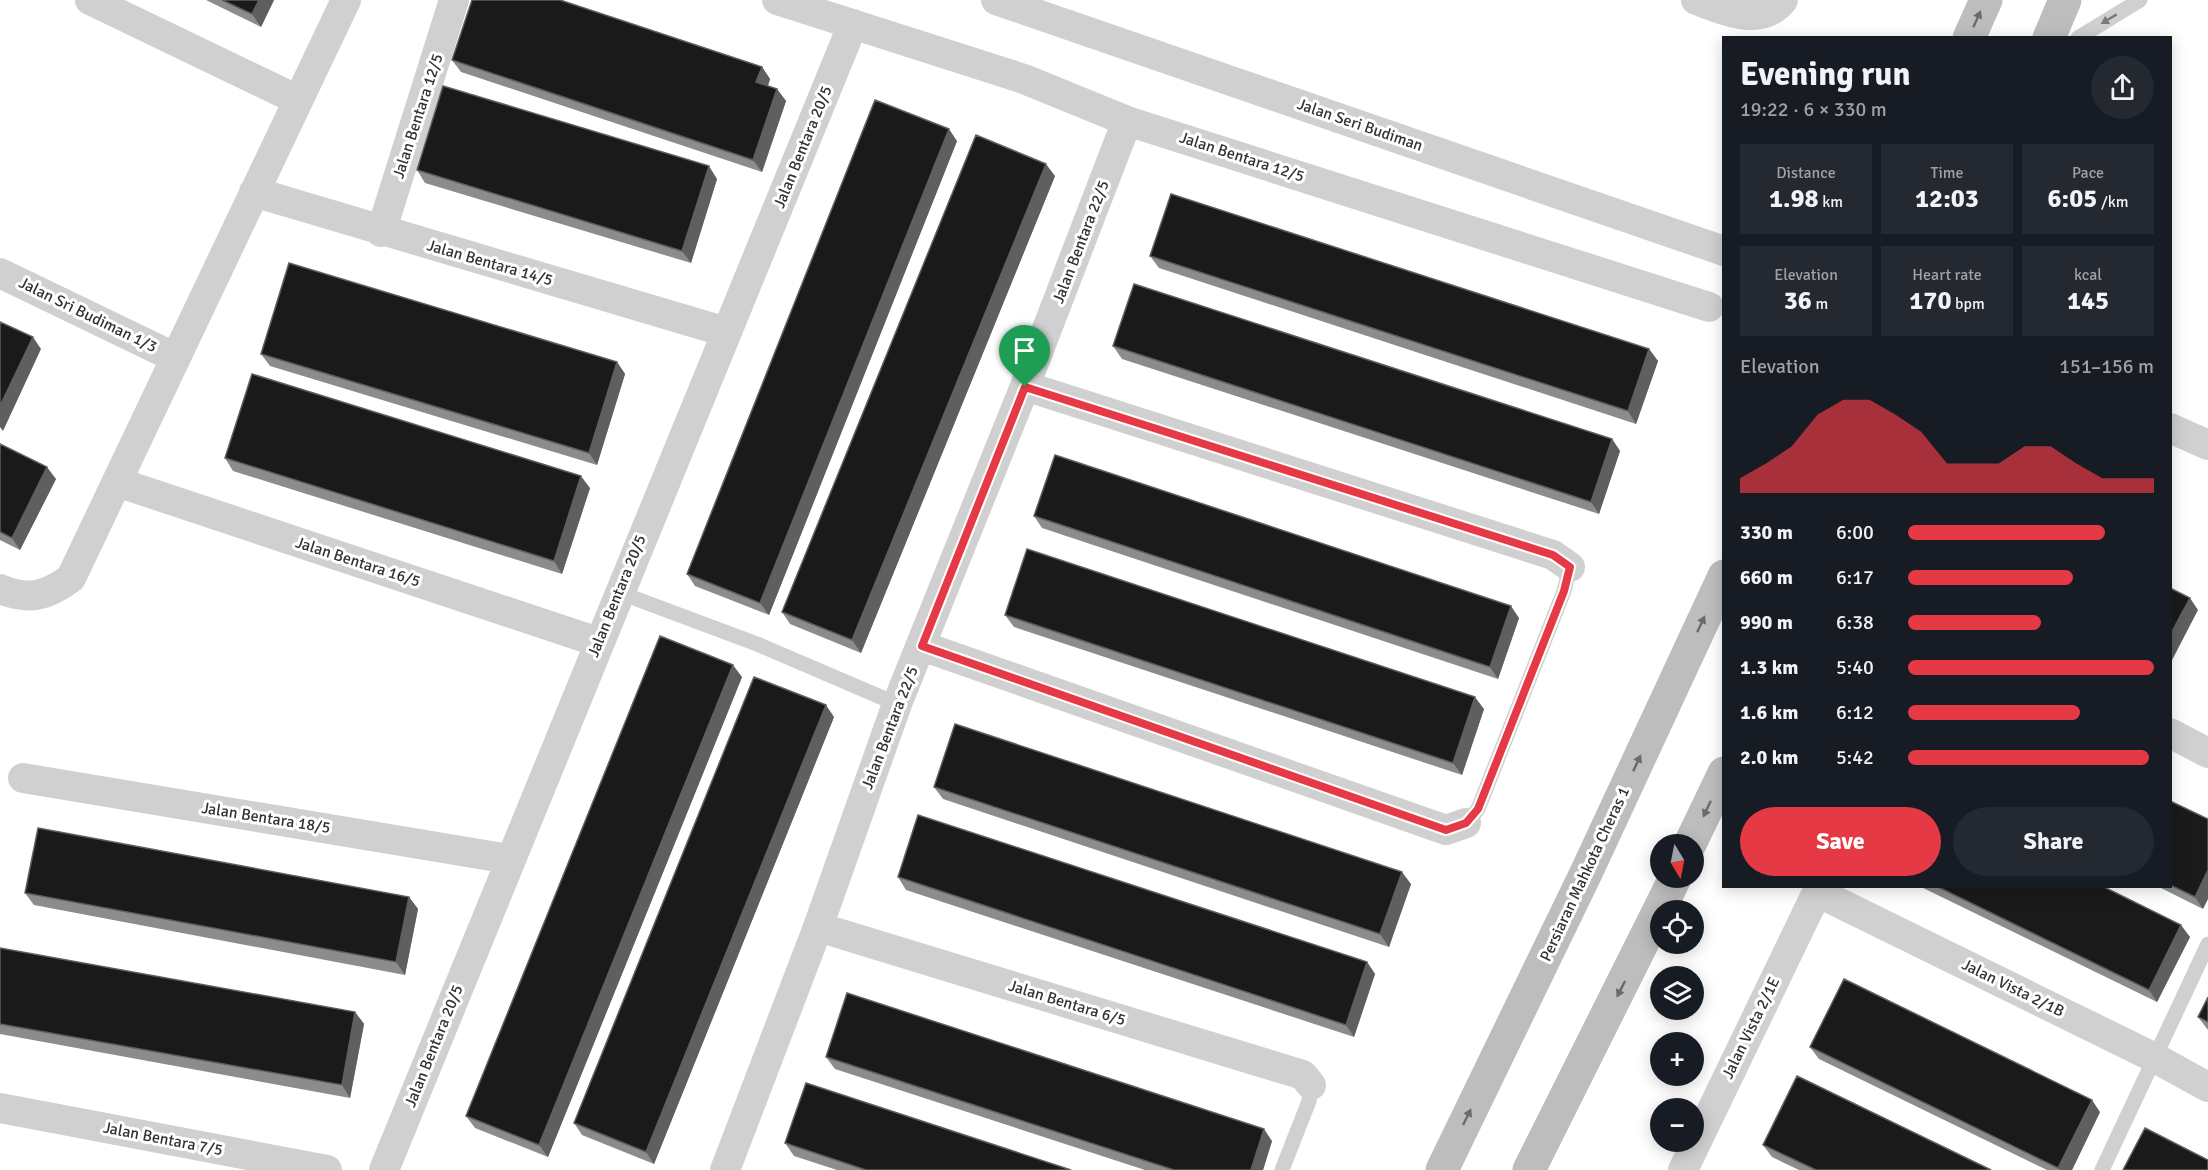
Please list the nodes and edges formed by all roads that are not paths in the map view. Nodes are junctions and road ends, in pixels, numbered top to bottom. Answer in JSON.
{"nodes":[{"id":1,"x":90,"y":0,"type":"edge"},
{"id":2,"x":346,"y":0,"type":"edge"},
{"id":3,"x":454,"y":0,"type":"edge"},
{"id":4,"x":777,"y":0,"type":"edge"},
{"id":5,"x":996,"y":0,"type":"edge"},
{"id":6,"x":1696,"y":0,"type":"edge"},
{"id":7,"x":1986,"y":0,"type":"edge"},
{"id":8,"x":2065,"y":0,"type":"edge"},
{"id":9,"x":2140,"y":0,"type":"edge"},
{"id":10,"x":1775,"y":6,"type":"edge"},
{"id":11,"x":142,"y":11,"type":"edge"},
{"id":12,"x":853,"y":24,"type":"junction"},
{"id":13,"x":1970,"y":36,"type":"edge"},
{"id":14,"x":2050,"y":36,"type":"edge"},
{"id":15,"x":2081,"y":36,"type":"edge"},
{"id":16,"x":298,"y":100,"type":"junction"},
{"id":17,"x":1127,"y":121,"type":"junction"},
{"id":18,"x":254,"y":192,"type":"junction"},
{"id":19,"x":381,"y":232,"type":"junction"},
{"id":20,"x":1722,"y":250,"type":"edge"},
{"id":21,"x":0,"y":273,"type":"edge"},
{"id":22,"x":1709,"y":307,"type":"dead end"},
{"id":23,"x":726,"y":332,"type":"junction"},
{"id":24,"x":176,"y":358,"type":"junction"},
{"id":25,"x":1025,"y":387,"type":"junction"},
{"id":26,"x":2172,"y":429,"type":"edge"},
{"id":27,"x":2208,"y":445,"type":"edge"},
{"id":28,"x":117,"y":482,"type":"junction"},
{"id":29,"x":1570,"y":567,"type":"joint"},
{"id":30,"x":1722,"y":580,"type":"edge"},
{"id":31,"x":0,"y":590,"type":"edge"},
{"id":32,"x":618,"y":592,"type":"junction"},
{"id":33,"x":598,"y":642,"type":"junction"},
{"id":34,"x":922,"y":646,"type":"junction"},
{"id":35,"x":897,"y":704,"type":"junction"},
{"id":36,"x":2172,"y":734,"type":"edge"},
{"id":37,"x":2208,"y":753,"type":"edge"},
{"id":38,"x":1722,"y":777,"type":"edge"},
{"id":39,"x":23,"y":778,"type":"dead end"},
{"id":40,"x":1466,"y":823,"type":"joint"},
{"id":41,"x":1695,"y":834,"type":"edge"},
{"id":42,"x":509,"y":859,"type":"junction"},
{"id":43,"x":1670,"y":888,"type":"edge"},
{"id":44,"x":1819,"y":889,"type":"edge"},
{"id":45,"x":819,"y":927,"type":"junction"},
{"id":46,"x":2208,"y":944,"type":"edge"},
{"id":47,"x":2155,"y":1058,"type":"junction"},
{"id":48,"x":1311,"y":1084,"type":"joint"},
{"id":49,"x":2208,"y":1087,"type":"edge"},
{"id":50,"x":0,"y":1108,"type":"edge"},
{"id":51,"x":1688,"y":1168,"type":"edge"},
{"id":52,"x":327,"y":1170,"type":"edge"},
{"id":53,"x":384,"y":1170,"type":"edge"},
{"id":54,"x":725,"y":1170,"type":"edge"},
{"id":55,"x":1282,"y":1170,"type":"edge"},
{"id":56,"x":1442,"y":1170,"type":"edge"},
{"id":57,"x":1529,"y":1170,"type":"edge"},
{"id":58,"x":2102,"y":1170,"type":"edge"}],
"edges":[{"from":1,"to":11,"type":"street"},
{"from":2,"to":16,"type":"street"},
{"from":3,"to":19,"type":"street","name":"Jalan Bentara 12/5"},
{"from":4,"to":12,"type":"street","name":"Jalan Bentara 12/5"},
{"from":5,"to":20,"type":"street","name":"Jalan Seri Budiman"},
{"from":6,"to":10,"type":"street"},
{"from":13,"to":7,"type":"main road","one_way":true},
{"from":8,"to":14,"type":"main road"},
{"from":9,"to":15,"type":"lane","one_way":true},
{"from":11,"to":16,"type":"street"},
{"from":12,"to":17,"type":"street","name":"Jalan Bentara 12/5"},
{"from":12,"to":23,"type":"street","name":"Jalan Bentara 20/5"},
{"from":16,"to":18,"type":"street"},
{"from":17,"to":22,"type":"street","name":"Jalan Bentara 12/5"},
{"from":17,"to":25,"type":"street","name":"Jalan Bentara 22/5"},
{"from":18,"to":19,"type":"street","name":"Jalan Bentara 14/5"},
{"from":18,"to":24,"type":"street"},
{"from":19,"to":23,"type":"street","name":"Jalan Bentara 14/5"},
{"from":21,"to":24,"type":"street","name":"Jalan Sri Budiman 1/3"},
{"from":23,"to":32,"type":"street","name":"Jalan Bentara 20/5"},
{"from":24,"to":28,"type":"street"},
{"from":25,"to":29,"type":"street"},
{"from":25,"to":34,"type":"street","name":"Jalan Bentara 22/5"},
{"from":26,"to":27,"type":"street"},
{"from":28,"to":31,"type":"street"},
{"from":28,"to":33,"type":"street","name":"Jalan Bentara 16/5"},
{"from":29,"to":40,"type":"lane"},
{"from":56,"to":30,"type":"main road","name":"Persiaran Mahkota Cheras 1","one_way":true},
{"from":32,"to":33,"type":"street","name":"Jalan Bentara 20/5"},
{"from":32,"to":35,"type":"lane"},
{"from":33,"to":42,"type":"street","name":"Jalan Bentara 20/5"},
{"from":34,"to":35,"type":"street","name":"Jalan Bentara 22/5"},
{"from":34,"to":40,"type":"street"},
{"from":35,"to":45,"type":"street","name":"Jalan Bentara 22/5"},
{"from":36,"to":37,"type":"street"},
{"from":38,"to":41,"type":"main road","one_way":true},
{"from":39,"to":42,"type":"street","name":"Jalan Bentara 18/5"},
{"from":42,"to":53,"type":"street","name":"Jalan Bentara 20/5"},
{"from":43,"to":57,"type":"main road","one_way":true},
{"from":44,"to":47,"type":"street","name":"Jalan Vista 2/1B"},
{"from":44,"to":51,"type":"street","name":"Jalan Vista 2/1E"},
{"from":45,"to":48,"type":"street","name":"Jalan Bentara 6/5"},
{"from":45,"to":54,"type":"street","name":"Jalan Bentara 22/5"},
{"from":46,"to":47,"type":"lane"},
{"from":47,"to":49,"type":"street","name":"Jalan Vista 2/1B"},
{"from":47,"to":58,"type":"lane"},
{"from":48,"to":55,"type":"lane"},
{"from":50,"to":52,"type":"street","name":"Jalan Bentara 7/5"}]}
